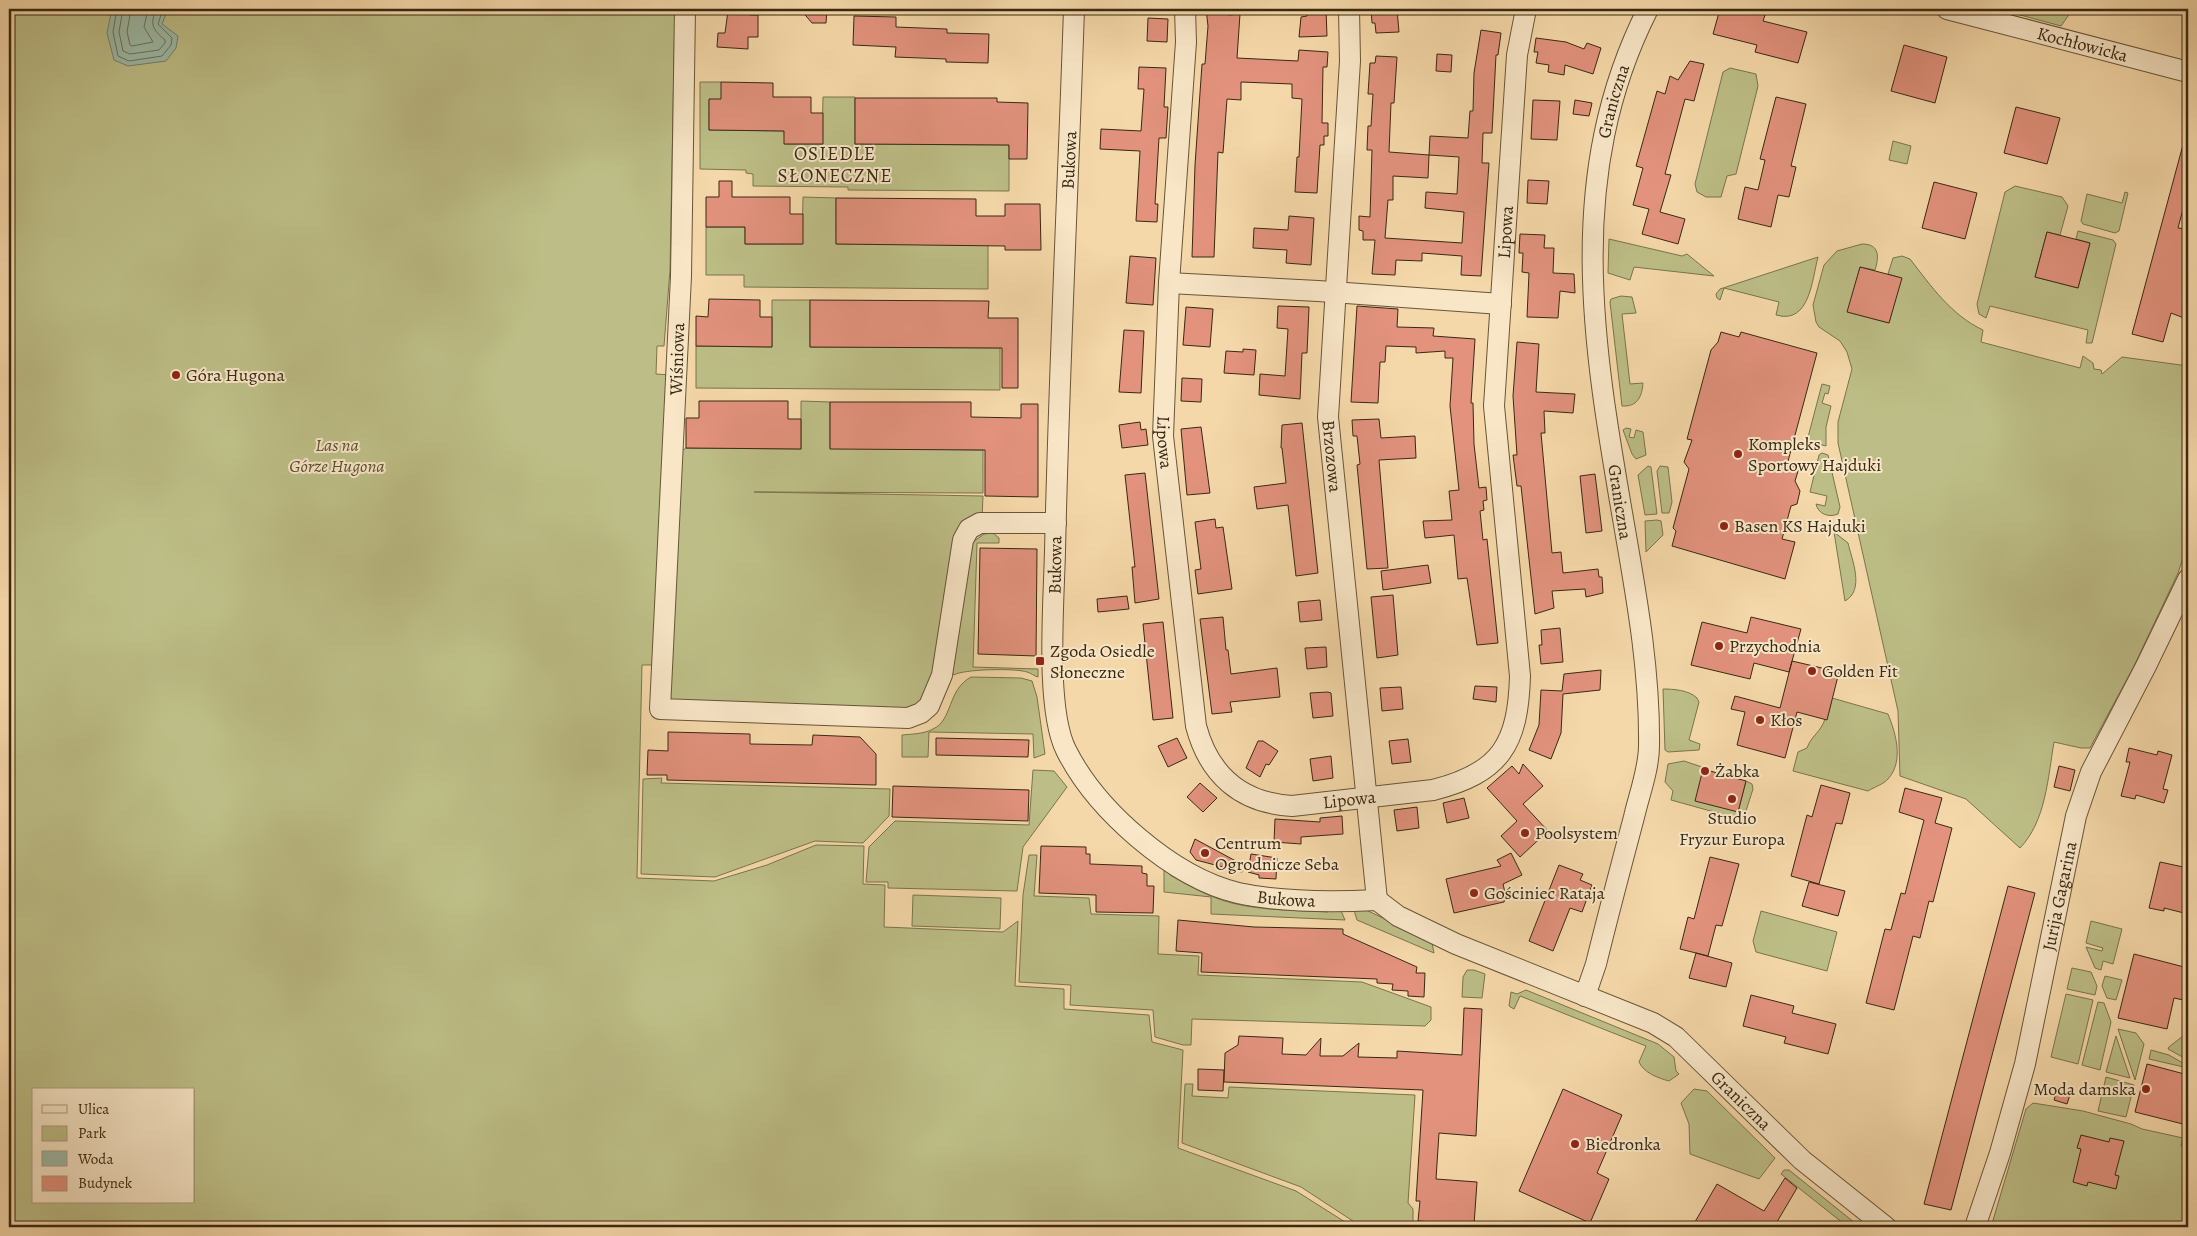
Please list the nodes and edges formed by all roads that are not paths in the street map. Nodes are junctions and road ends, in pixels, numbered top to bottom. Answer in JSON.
{"nodes":[{"id":1,"x":685,"y":9,"type":"edge"},
{"id":2,"x":1074,"y":9,"type":"edge"},
{"id":3,"x":1185,"y":9,"type":"edge"},
{"id":4,"x":1349,"y":9,"type":"edge"},
{"id":5,"x":1526,"y":9,"type":"edge"},
{"id":6,"x":1648,"y":9,"type":"edge"},
{"id":7,"x":1948,"y":9,"type":"edge"},
{"id":8,"x":2188,"y":72,"type":"edge"},
{"id":9,"x":1170,"y":283,"type":"junction"},
{"id":10,"x":1335,"y":292,"type":"junction"},
{"id":11,"x":1501,"y":304,"type":"junction"},
{"id":12,"x":1056,"y":523,"type":"junction"},
{"id":13,"x":2188,"y":579,"type":"edge"},
{"id":14,"x":1367,"y":798,"type":"junction"},
{"id":15,"x":1377,"y":900,"type":"junction"},
{"id":16,"x":1585,"y":996,"type":"junction"},
{"id":17,"x":1886,"y":1227,"type":"edge"},
{"id":18,"x":1975,"y":1227,"type":"edge"}],
"edges":[{"from":1,"to":12,"type":"street","name":"Wiśniowa"},
{"from":2,"to":12,"type":"street","name":"Bukowa"},
{"from":3,"to":9,"type":"street","name":"Lipowa"},
{"from":4,"to":10,"type":"street","name":"Brzozowa"},
{"from":5,"to":11,"type":"street","name":"Lipowa"},
{"from":6,"to":16,"type":"street","name":"Graniczna"},
{"from":7,"to":8,"type":"street","name":"Kochłowicka"},
{"from":9,"to":10,"type":"street"},
{"from":9,"to":14,"type":"street","name":"Lipowa"},
{"from":10,"to":11,"type":"street"},
{"from":10,"to":14,"type":"street","name":"Brzozowa"},
{"from":11,"to":14,"type":"street","name":"Lipowa"},
{"from":12,"to":15,"type":"street","name":"Bukowa"},
{"from":13,"to":18,"type":"street","name":"Jurija Gagarina"},
{"from":14,"to":15,"type":"street","name":"Brzozowa"},
{"from":15,"to":16,"type":"street","name":"Graniczna"},
{"from":16,"to":17,"type":"street","name":"Graniczna"}]}
